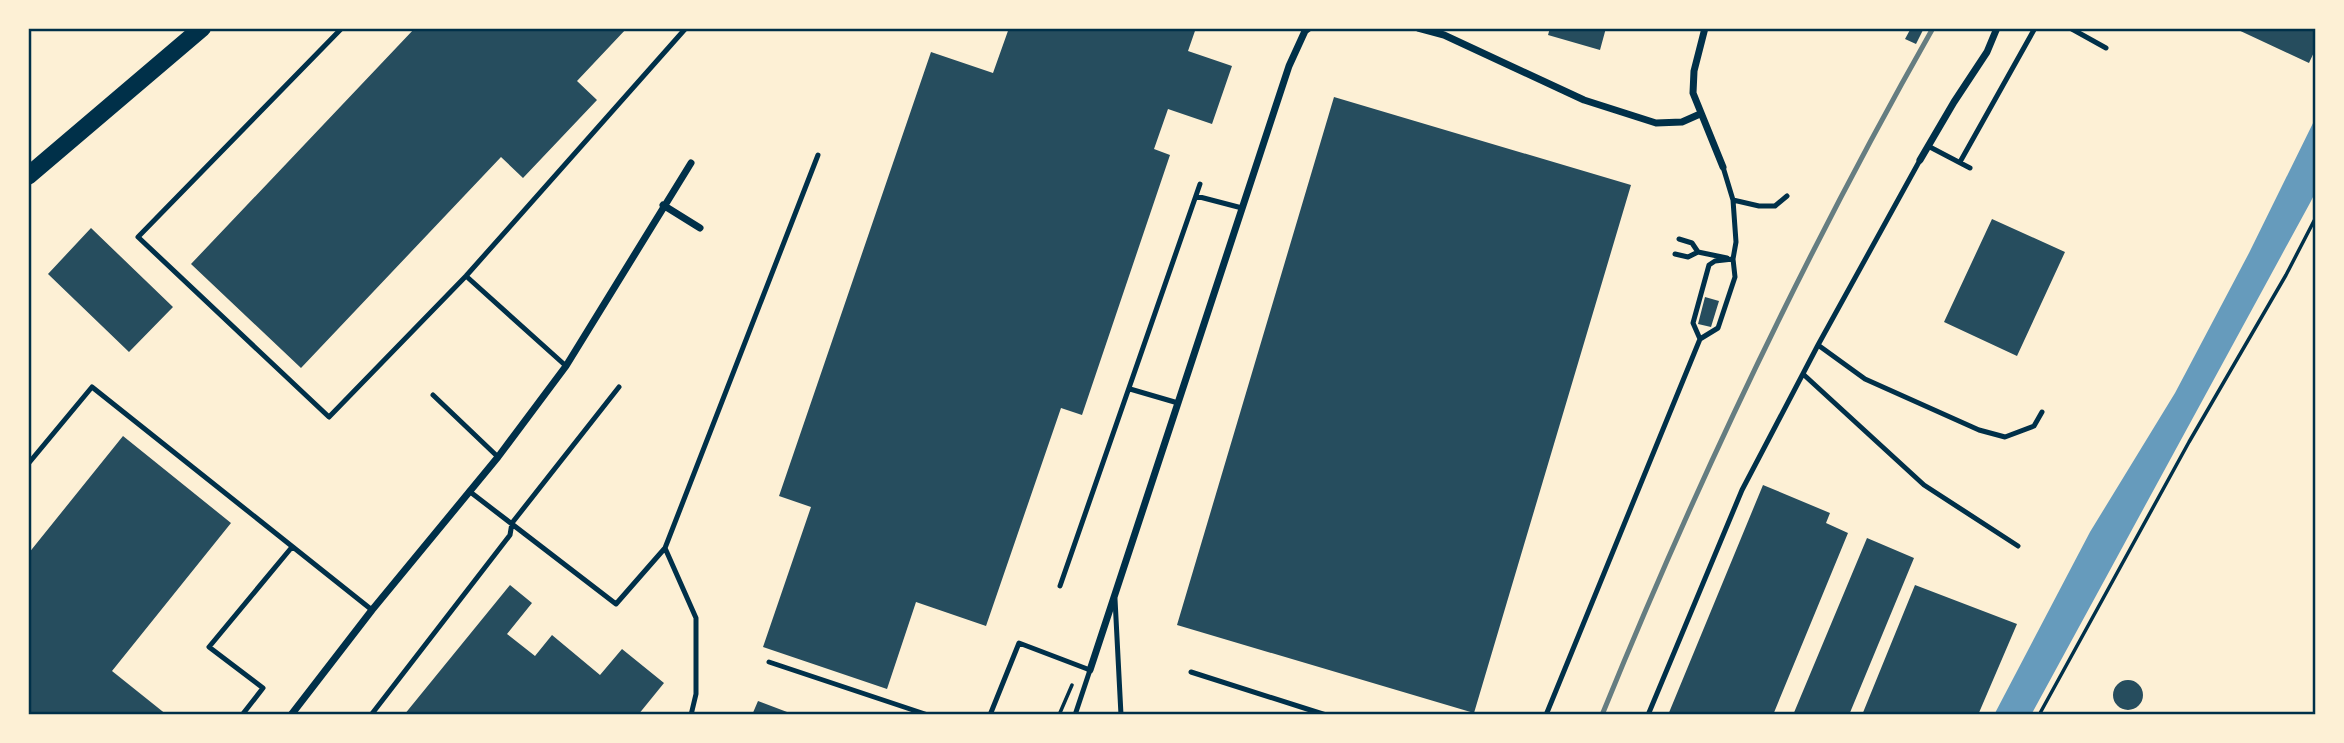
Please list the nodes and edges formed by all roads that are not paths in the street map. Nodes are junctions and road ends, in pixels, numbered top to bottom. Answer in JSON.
{"nodes":[{"id":1,"x":202,"y":28,"type":"edge"},
{"id":2,"x":342,"y":28,"type":"edge"},
{"id":3,"x":686,"y":28,"type":"edge"},
{"id":4,"x":1309,"y":28,"type":"edge"},
{"id":5,"x":1418,"y":28,"type":"edge"},
{"id":6,"x":1705,"y":28,"type":"edge"},
{"id":7,"x":1997,"y":28,"type":"edge"},
{"id":8,"x":2035,"y":28,"type":"edge"},
{"id":9,"x":2070,"y":28,"type":"edge"},
{"id":10,"x":2106,"y":48,"type":"dead end"},
{"id":11,"x":1700,"y":114,"type":"junction"},
{"id":12,"x":1928,"y":146,"type":"junction"},
{"id":13,"x":818,"y":155,"type":"dead end"},
{"id":14,"x":1920,"y":160,"type":"joint"},
{"id":15,"x":1960,"y":162,"type":"junction"},
{"id":16,"x":691,"y":163,"type":"dead end"},
{"id":17,"x":1723,"y":167,"type":"joint"},
{"id":18,"x":1970,"y":168,"type":"dead end"},
{"id":19,"x":28,"y":176,"type":"edge"},
{"id":20,"x":1200,"y":184,"type":"dead end"},
{"id":21,"x":1196,"y":196,"type":"junction"},
{"id":22,"x":1787,"y":196,"type":"dead end"},
{"id":23,"x":1733,"y":200,"type":"junction"},
{"id":24,"x":663,"y":205,"type":"junction"},
{"id":25,"x":1242,"y":208,"type":"junction"},
{"id":26,"x":701,"y":228,"type":"dead end"},
{"id":27,"x":1679,"y":239,"type":"dead end"},
{"id":28,"x":1698,"y":252,"type":"junction"},
{"id":29,"x":1675,"y":254,"type":"dead end"},
{"id":30,"x":1733,"y":259,"type":"junction"},
{"id":31,"x":466,"y":276,"type":"junction"},
{"id":32,"x":1700,"y":339,"type":"junction"},
{"id":33,"x":1818,"y":345,"type":"junction"},
{"id":34,"x":566,"y":366,"type":"junction"},
{"id":35,"x":1803,"y":374,"type":"junction"},
{"id":36,"x":619,"y":387,"type":"dead end"},
{"id":37,"x":1130,"y":389,"type":"junction"},
{"id":38,"x":433,"y":395,"type":"dead end"},
{"id":39,"x":1178,"y":403,"type":"junction"},
{"id":40,"x":2042,"y":412,"type":"dead end"},
{"id":41,"x":498,"y":457,"type":"junction"},
{"id":42,"x":28,"y":464,"type":"edge"},
{"id":43,"x":470,"y":491,"type":"junction"},
{"id":44,"x":512,"y":523,"type":"junction"},
{"id":45,"x":2018,"y":546,"type":"dead end"},
{"id":46,"x":292,"y":547,"type":"junction"},
{"id":47,"x":666,"y":548,"type":"junction"},
{"id":48,"x":1060,"y":586,"type":"dead end"},
{"id":49,"x":1115,"y":592,"type":"junction"},
{"id":50,"x":372,"y":610,"type":"junction"},
{"id":51,"x":769,"y":662,"type":"dead end"},
{"id":52,"x":1090,"y":670,"type":"junction"},
{"id":53,"x":1191,"y":672,"type":"dead end"},
{"id":54,"x":242,"y":715,"type":"edge"},
{"id":55,"x":291,"y":715,"type":"edge"},
{"id":56,"x":371,"y":715,"type":"edge"},
{"id":57,"x":691,"y":715,"type":"edge"},
{"id":58,"x":928,"y":715,"type":"edge"},
{"id":59,"x":990,"y":715,"type":"edge"},
{"id":60,"x":1074,"y":715,"type":"edge"},
{"id":61,"x":1121,"y":715,"type":"edge"},
{"id":62,"x":1326,"y":715,"type":"edge"},
{"id":63,"x":1546,"y":715,"type":"edge"},
{"id":64,"x":1648,"y":715,"type":"edge"}],
"edges":[{"from":1,"to":19,"type":"main road"},
{"from":2,"to":31,"type":"lane"},
{"from":3,"to":31,"type":"lane"},
{"from":4,"to":25,"type":"street"},
{"from":5,"to":11,"type":"street"},
{"from":6,"to":11,"type":"street"},
{"from":7,"to":12,"type":"street"},
{"from":8,"to":15,"type":"lane"},
{"from":9,"to":10,"type":"lane"},
{"from":11,"to":17,"type":"street"},
{"from":12,"to":14,"type":"street"},
{"from":12,"to":15,"type":"lane"},
{"from":13,"to":47,"type":"lane"},
{"from":14,"to":33,"type":"lane"},
{"from":15,"to":18,"type":"lane"},
{"from":16,"to":24,"type":"street"},
{"from":17,"to":23,"type":"lane"},
{"from":20,"to":21,"type":"lane"},
{"from":21,"to":25,"type":"lane"},
{"from":21,"to":37,"type":"lane"},
{"from":22,"to":23,"type":"lane"},
{"from":23,"to":30,"type":"lane"},
{"from":24,"to":26,"type":"street"},
{"from":24,"to":34,"type":"street"},
{"from":25,"to":39,"type":"street"},
{"from":27,"to":28,"type":"lane"},
{"from":28,"to":29,"type":"lane"},
{"from":28,"to":30,"type":"lane"},
{"from":30,"to":32,"type":"lane"},
{"from":30,"to":32,"type":"lane"},
{"from":31,"to":34,"type":"lane"},
{"from":32,"to":63,"type":"lane"},
{"from":33,"to":35,"type":"lane"},
{"from":33,"to":40,"type":"lane"},
{"from":34,"to":41,"type":"street"},
{"from":35,"to":45,"type":"lane"},
{"from":35,"to":64,"type":"lane"},
{"from":36,"to":44,"type":"lane"},
{"from":37,"to":39,"type":"lane"},
{"from":37,"to":48,"type":"lane"},
{"from":38,"to":41,"type":"lane"},
{"from":39,"to":49,"type":"street"},
{"from":41,"to":43,"type":"street"},
{"from":42,"to":46,"type":"lane"},
{"from":43,"to":44,"type":"lane"},
{"from":43,"to":50,"type":"street"},
{"from":44,"to":47,"type":"lane"},
{"from":44,"to":56,"type":"lane"},
{"from":46,"to":50,"type":"lane"},
{"from":46,"to":54,"type":"lane"},
{"from":47,"to":57,"type":"lane"},
{"from":49,"to":52,"type":"street"},
{"from":49,"to":61,"type":"lane"},
{"from":50,"to":55,"type":"street"},
{"from":51,"to":58,"type":"lane"},
{"from":52,"to":59,"type":"lane"},
{"from":52,"to":60,"type":"lane"},
{"from":53,"to":62,"type":"lane"}]}
